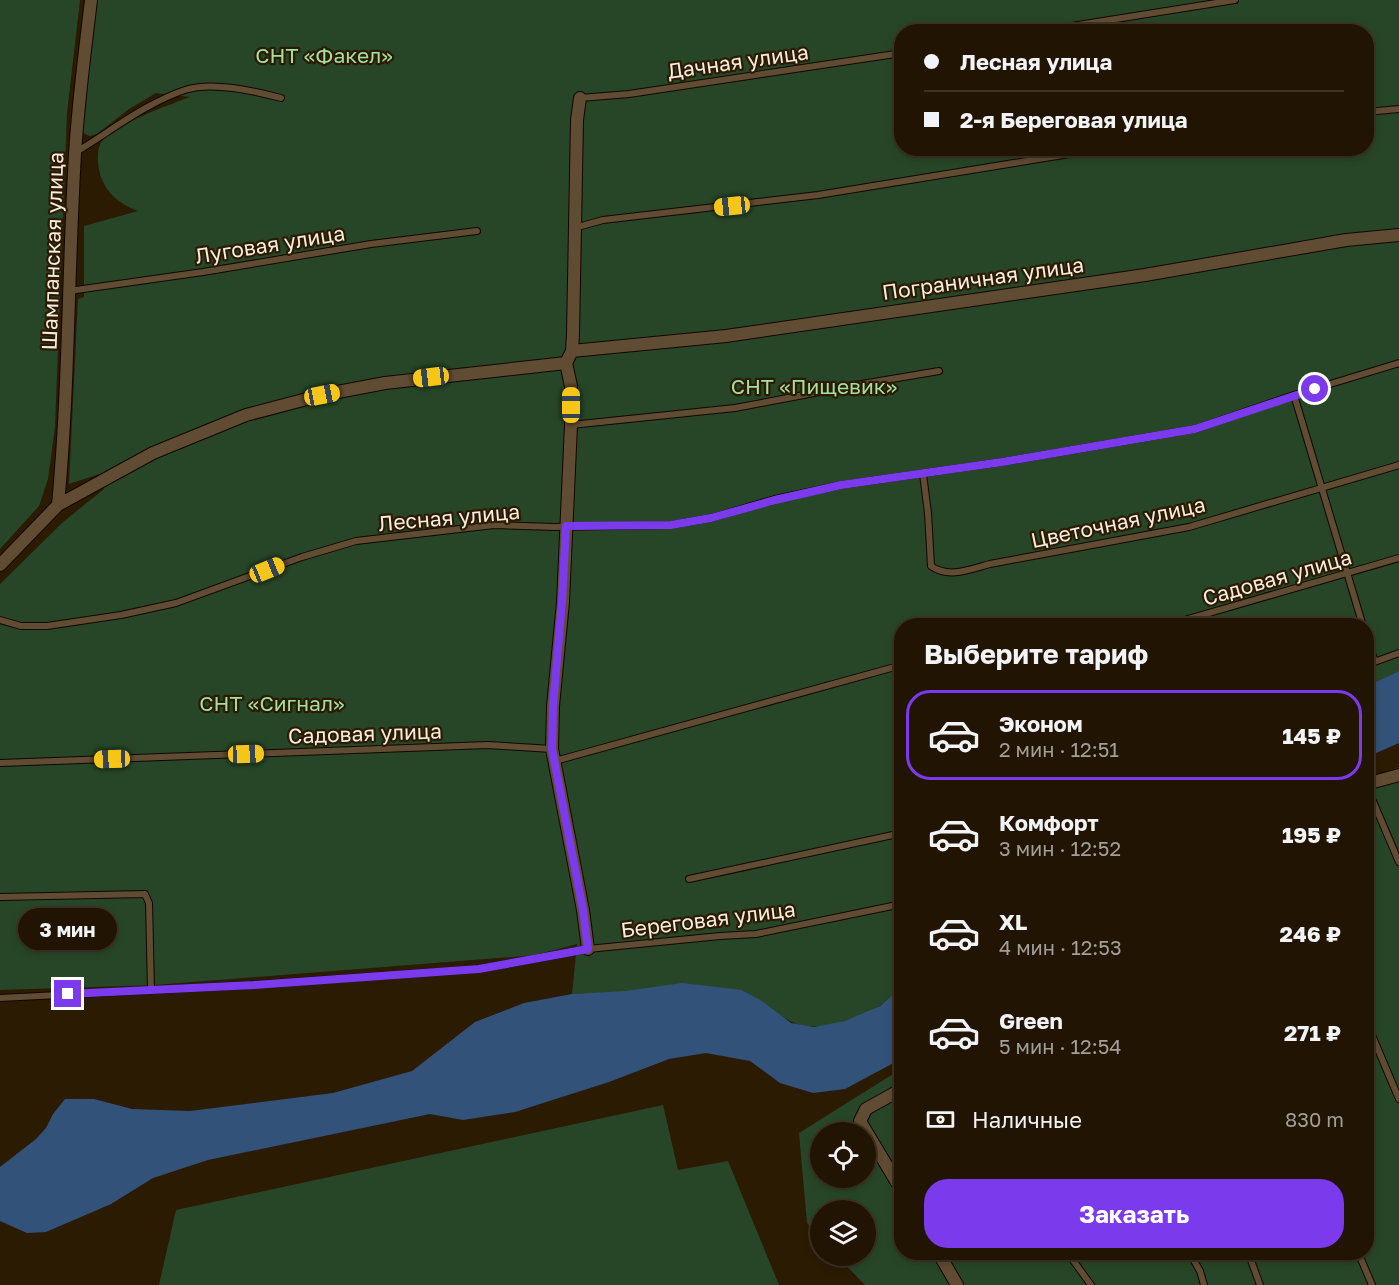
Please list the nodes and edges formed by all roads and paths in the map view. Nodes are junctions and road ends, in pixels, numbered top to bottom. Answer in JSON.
{"nodes":[{"id":1,"x":91,"y":0,"type":"edge"},
{"id":2,"x":1235,"y":0,"type":"edge"},
{"id":3,"x":1084,"y":24,"type":"edge"},
{"id":4,"x":894,"y":54,"type":"edge"},
{"id":5,"x":281,"y":98,"type":"dead end"},
{"id":6,"x":580,"y":98,"type":"joint"},
{"id":7,"x":1399,"y":109,"type":"edge"},
{"id":8,"x":1374,"y":111,"type":"edge"},
{"id":9,"x":75,"y":153,"type":"junction"},
{"id":10,"x":1057,"y":156,"type":"edge"},
{"id":11,"x":574,"y":228,"type":"junction"},
{"id":12,"x":477,"y":231,"type":"dead end"},
{"id":13,"x":1399,"y":236,"type":"edge"},
{"id":14,"x":69,"y":291,"type":"junction"},
{"id":15,"x":572,"y":351,"type":"junction"},
{"id":16,"x":566,"y":363,"type":"junction"},
{"id":17,"x":1399,"y":363,"type":"edge"},
{"id":18,"x":939,"y":371,"type":"dead end"},
{"id":19,"x":1294,"y":395,"type":"junction"},
{"id":20,"x":571,"y":425,"type":"junction"},
{"id":21,"x":1399,"y":465,"type":"edge"},
{"id":22,"x":922,"y":474,"type":"junction"},
{"id":23,"x":1322,"y":488,"type":"junction"},
{"id":24,"x":58,"y":505,"type":"junction"},
{"id":25,"x":566,"y":526,"type":"junction"},
{"id":26,"x":1399,"y":558,"type":"edge"},
{"id":27,"x":0,"y":565,"type":"edge"},
{"id":28,"x":1347,"y":574,"type":"junction"},
{"id":29,"x":1192,"y":618,"type":"edge"},
{"id":30,"x":1361,"y":618,"type":"edge"},
{"id":31,"x":0,"y":620,"type":"edge"},
{"id":32,"x":1399,"y":653,"type":"edge"},
{"id":33,"x":1374,"y":659,"type":"edge"},
{"id":34,"x":1375,"y":662,"type":"joint"},
{"id":35,"x":894,"y":667,"type":"edge"},
{"id":36,"x":553,"y":755,"type":"junction"},
{"id":37,"x":0,"y":764,"type":"edge"},
{"id":38,"x":1399,"y":775,"type":"edge"},
{"id":39,"x":1374,"y":782,"type":"edge"},
{"id":40,"x":1374,"y":803,"type":"edge"},
{"id":41,"x":894,"y":835,"type":"edge"},
{"id":42,"x":1399,"y":862,"type":"edge"},
{"id":43,"x":689,"y":879,"type":"dead end"},
{"id":44,"x":0,"y":897,"type":"edge"},
{"id":45,"x":894,"y":906,"type":"edge"},
{"id":46,"x":588,"y":949,"type":"junction"},
{"id":47,"x":151,"y":990,"type":"junction"},
{"id":48,"x":0,"y":998,"type":"edge"},
{"id":49,"x":1374,"y":1041,"type":"edge"},
{"id":50,"x":894,"y":1093,"type":"edge"},
{"id":51,"x":1399,"y":1099,"type":"edge"},
{"id":52,"x":894,"y":1178,"type":"edge"},
{"id":53,"x":943,"y":1260,"type":"edge"},
{"id":54,"x":1073,"y":1260,"type":"edge"},
{"id":55,"x":1194,"y":1260,"type":"edge"},
{"id":56,"x":1251,"y":1260,"type":"edge"},
{"id":57,"x":1361,"y":1260,"type":"edge"},
{"id":58,"x":957,"y":1285,"type":"edge"},
{"id":59,"x":1090,"y":1285,"type":"edge"},
{"id":60,"x":1204,"y":1285,"type":"edge"},
{"id":61,"x":1260,"y":1285,"type":"edge"},
{"id":62,"x":1372,"y":1285,"type":"edge"}],
"edges":[{"from":1,"to":9,"type":"street","name":"Шампанская улица"},
{"from":2,"to":3,"type":"lane"},
{"from":4,"to":6,"type":"lane","name":"Дачная улица"},
{"from":5,"to":9,"type":"lane"},
{"from":6,"to":11,"type":"street"},
{"from":7,"to":8,"type":"lane"},
{"from":9,"to":14,"type":"street","name":"Шампанская улица"},
{"from":10,"to":11,"type":"lane"},
{"from":11,"to":15,"type":"street"},
{"from":12,"to":14,"type":"lane","name":"Луговая улица"},
{"from":13,"to":15,"type":"street","name":"Пограничная улица"},
{"from":14,"to":24,"type":"street","name":"Шампанская улица"},
{"from":15,"to":16,"type":"street"},
{"from":16,"to":20,"type":"street"},
{"from":16,"to":24,"type":"street"},
{"from":17,"to":19,"type":"lane","name":"Лесная улица"},
{"from":18,"to":20,"type":"lane"},
{"from":19,"to":22,"type":"lane","name":"Лесная улица"},
{"from":19,"to":23,"type":"lane"},
{"from":20,"to":25,"type":"street"},
{"from":21,"to":23,"type":"lane","name":"Цветочная улица"},
{"from":22,"to":23,"type":"lane","name":"Цветочная улица"},
{"from":22,"to":25,"type":"lane","name":"Лесная улица"},
{"from":23,"to":28,"type":"lane"},
{"from":24,"to":27,"type":"street"},
{"from":25,"to":31,"type":"lane","name":"Лесная улица"},
{"from":25,"to":36,"type":"street"},
{"from":26,"to":28,"type":"lane","name":"Садовая улица"},
{"from":28,"to":29,"type":"lane","name":"Садовая улица"},
{"from":28,"to":30,"type":"lane"},
{"from":32,"to":34,"type":"lane"},
{"from":33,"to":34,"type":"lane"},
{"from":35,"to":36,"type":"lane","name":"Садовая улица"},
{"from":36,"to":37,"type":"lane","name":"Садовая улица"},
{"from":36,"to":46,"type":"street"},
{"from":38,"to":39,"type":"street"},
{"from":40,"to":42,"type":"lane"},
{"from":41,"to":43,"type":"lane","name":"Береговая улица"},
{"from":44,"to":47,"type":"lane"},
{"from":45,"to":46,"type":"lane","name":"Береговая улица"},
{"from":46,"to":47,"type":"lane","name":"Береговая улица"},
{"from":47,"to":48,"type":"lane","name":"Береговая улица"},
{"from":49,"to":51,"type":"lane"},
{"from":50,"to":52,"type":"street"},
{"from":53,"to":58,"type":"street"},
{"from":54,"to":59,"type":"lane"},
{"from":55,"to":60,"type":"lane"},
{"from":56,"to":61,"type":"lane"},
{"from":57,"to":62,"type":"lane"}]}
